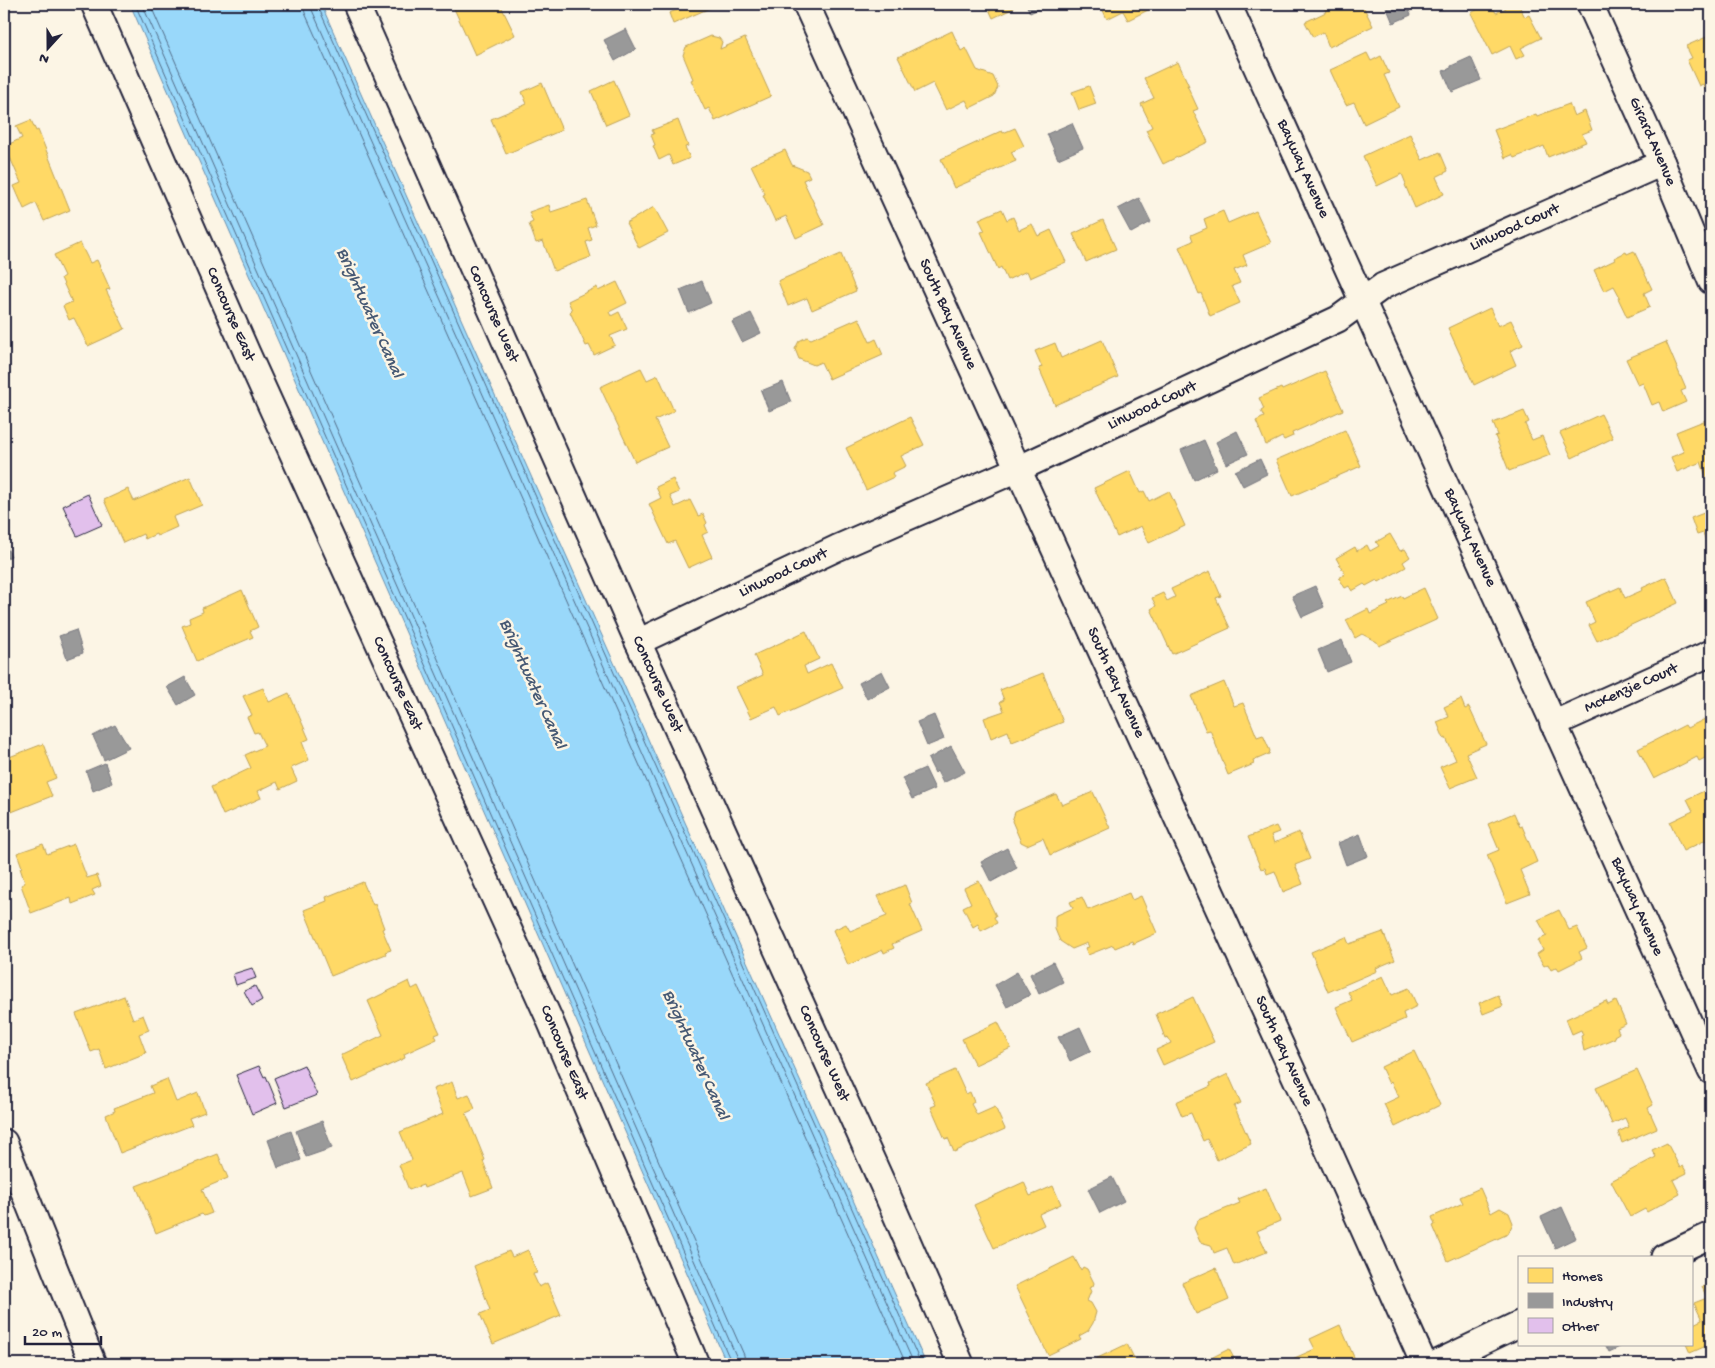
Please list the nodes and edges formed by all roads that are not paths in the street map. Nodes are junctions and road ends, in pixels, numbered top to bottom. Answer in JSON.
{"nodes":[{"id":1,"x":94,"y":4,"type":"edge"},
{"id":2,"x":356,"y":4,"type":"edge"},
{"id":3,"x":806,"y":4,"type":"edge"},
{"id":4,"x":1228,"y":4,"type":"edge"},
{"id":5,"x":1590,"y":4,"type":"edge"},
{"id":6,"x":1662,"y":163,"type":"junction"},
{"id":7,"x":1711,"y":282,"type":"edge"},
{"id":8,"x":1363,"y":301,"type":"junction"},
{"id":9,"x":1018,"y":469,"type":"junction"},
{"id":10,"x":638,"y":642,"type":"junction"},
{"id":11,"x":1711,"y":653,"type":"edge"},
{"id":12,"x":1553,"y":724,"type":"junction"},
{"id":13,"x":1711,"y":1071,"type":"edge"},
{"id":14,"x":4,"y":1142,"type":"edge"},
{"id":15,"x":1711,"y":1235,"type":"edge"},
{"id":16,"x":1666,"y":1256,"type":"edge"},
{"id":17,"x":1518,"y":1324,"type":"edge"},
{"id":18,"x":93,"y":1364,"type":"edge"},
{"id":19,"x":696,"y":1364,"type":"edge"},
{"id":20,"x":961,"y":1364,"type":"edge"},
{"id":21,"x":1424,"y":1364,"type":"edge"},
{"id":22,"x":1434,"y":1364,"type":"edge"}],
"edges":[{"from":1,"to":19,"type":"street","name":"Concourse East"},
{"from":2,"to":10,"type":"street","name":"Concourse West"},
{"from":3,"to":9,"type":"street","name":"South Bay Avenue"},
{"from":4,"to":8,"type":"street","name":"Bayway Avenue"},
{"from":5,"to":6,"type":"street","name":"Girard Avenue"},
{"from":6,"to":7,"type":"street","name":"Girard Avenue"},
{"from":6,"to":8,"type":"street","name":"Linwood Court"},
{"from":8,"to":9,"type":"street","name":"Linwood Court"},
{"from":8,"to":12,"type":"street","name":"Bayway Avenue"},
{"from":9,"to":10,"type":"street","name":"Linwood Court"},
{"from":9,"to":21,"type":"street","name":"South Bay Avenue"},
{"from":10,"to":20,"type":"street","name":"Concourse West"},
{"from":11,"to":12,"type":"street","name":"McKenzie Court"},
{"from":12,"to":13,"type":"street","name":"Bayway Avenue"},
{"from":14,"to":18,"type":"street"},
{"from":15,"to":16,"type":"street"},
{"from":17,"to":22,"type":"street"}]}
